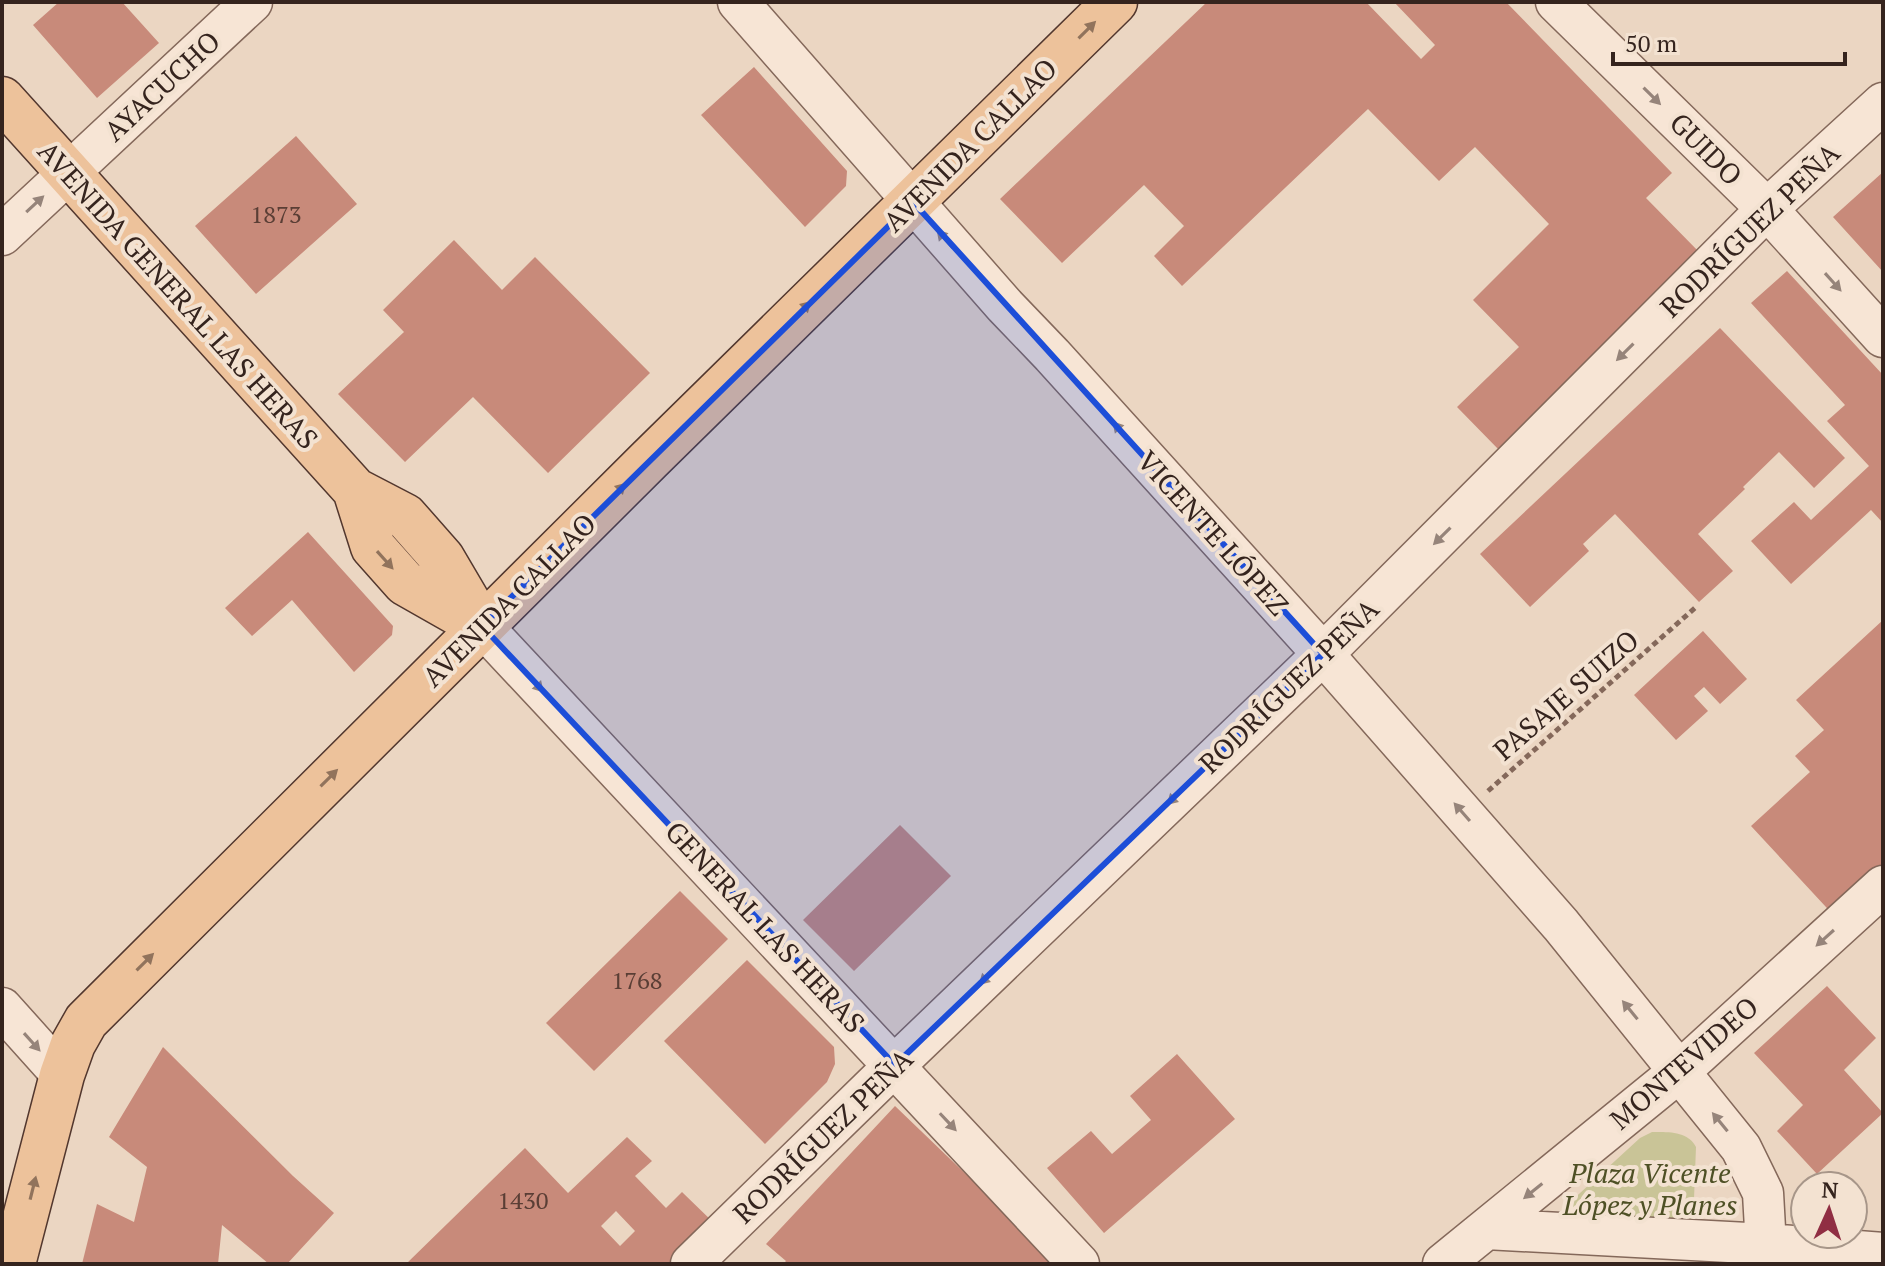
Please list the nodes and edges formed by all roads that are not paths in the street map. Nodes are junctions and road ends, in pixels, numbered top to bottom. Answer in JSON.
{"nodes":[{"id":1,"x":252,"y":2,"type":"edge"},
{"id":2,"x":738,"y":2,"type":"edge"},
{"id":3,"x":1115,"y":2,"type":"edge"},
{"id":4,"x":1556,"y":2,"type":"edge"},
{"id":5,"x":2,"y":99,"type":"edge"},
{"id":6,"x":1883,"y":103,"type":"edge"},
{"id":7,"x":68,"y":173,"type":"junction"},
{"id":8,"x":913,"y":202,"type":"junction"},
{"id":9,"x":1767,"y":209,"type":"junction"},
{"id":10,"x":2,"y":235,"type":"edge"},
{"id":11,"x":1883,"y":337,"type":"edge"},
{"id":12,"x":482,"y":626,"type":"junction"},
{"id":13,"x":1323,"y":654,"type":"junction"},
{"id":14,"x":1883,"y":886,"type":"edge"},
{"id":15,"x":2,"y":1008,"type":"edge"},
{"id":16,"x":895,"y":1065,"type":"junction"},
{"id":17,"x":1680,"y":1071,"type":"junction"},
{"id":18,"x":62,"y":1075,"type":"junction"},
{"id":19,"x":1486,"y":1229,"type":"junction"},
{"id":20,"x":1883,"y":1253,"type":"edge"},
{"id":21,"x":1759,"y":1257,"type":"edge"},
{"id":22,"x":13,"y":1264,"type":"edge"},
{"id":23,"x":691,"y":1264,"type":"edge"},
{"id":24,"x":1079,"y":1264,"type":"edge"},
{"id":25,"x":1443,"y":1264,"type":"edge"}],
"edges":[{"from":1,"to":7,"type":"street","name":"AYACUCHO"},
{"from":2,"to":8,"type":"street","name":"VICENTE LÓPEZ"},
{"from":8,"to":3,"type":"main road","name":"AVENIDA CALLAO","one_way":true},
{"from":4,"to":9,"type":"street","name":"GUIDO","one_way":true},
{"from":5,"to":7,"type":"main road","name":"AVENIDA GENERAL LAS HERAS"},
{"from":6,"to":9,"type":"street","name":"RODRÍGUEZ PEÑA"},
{"from":10,"to":7,"type":"street","name":"AYACUCHO","one_way":true},
{"from":7,"to":12,"type":"main road","name":"AVENIDA GENERAL LAS HERAS"},
{"from":12,"to":8,"type":"main road","name":"AVENIDA CALLAO","one_way":true},
{"from":13,"to":8,"type":"street","name":"VICENTE LÓPEZ","one_way":true},
{"from":9,"to":11,"type":"street","name":"GUIDO","one_way":true},
{"from":9,"to":13,"type":"street","name":"RODRÍGUEZ PEÑA","one_way":true},
{"from":12,"to":16,"type":"street","name":"GENERAL LAS HERAS","one_way":true},
{"from":18,"to":12,"type":"main road","name":"AVENIDA CALLAO","one_way":true},
{"from":13,"to":16,"type":"street","name":"RODRÍGUEZ PEÑA","one_way":true},
{"from":17,"to":13,"type":"street","name":"VICENTE LÓPEZ","one_way":true},
{"from":14,"to":17,"type":"street","name":"MONTEVIDEO","one_way":true},
{"from":15,"to":18,"type":"street","one_way":true},
{"from":16,"to":23,"type":"street","name":"RODRÍGUEZ PEÑA"},
{"from":16,"to":24,"type":"street","name":"GENERAL LAS HERAS","one_way":true},
{"from":17,"to":19,"type":"street","name":"MONTEVIDEO","one_way":true},
{"from":21,"to":17,"type":"street","name":"VICENTE LÓPEZ","one_way":true},
{"from":22,"to":18,"type":"main road","name":"AVENIDA CALLAO","one_way":true},
{"from":19,"to":21,"type":"street"},
{"from":19,"to":25,"type":"street","name":"MONTEVIDEO"},
{"from":20,"to":21,"type":"street"}]}
